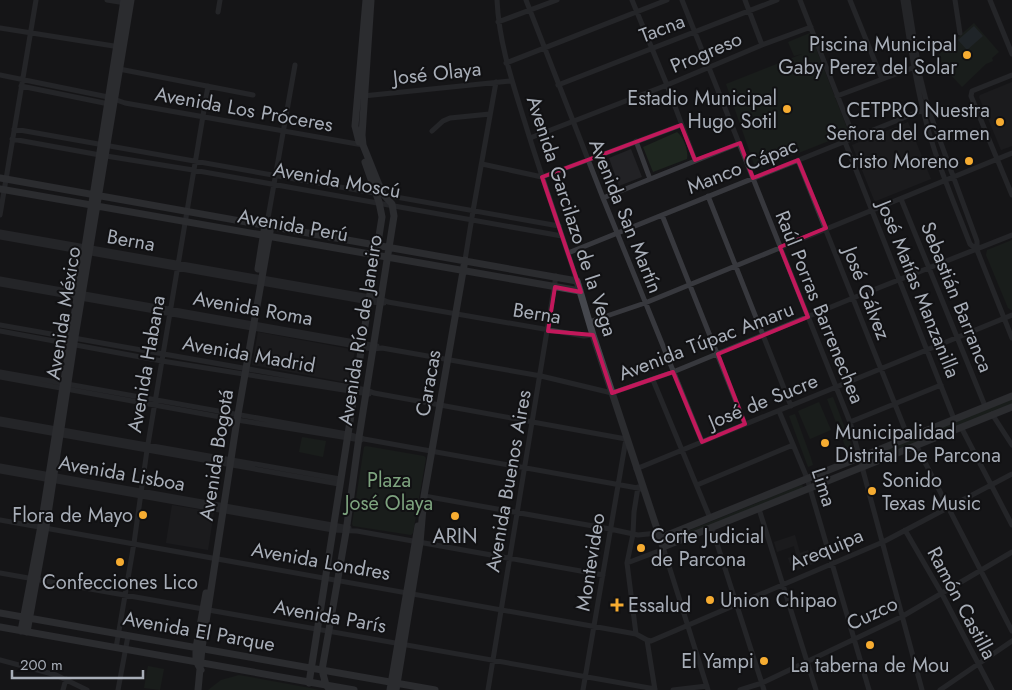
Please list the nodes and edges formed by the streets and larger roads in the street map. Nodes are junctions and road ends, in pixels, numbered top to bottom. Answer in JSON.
{"nodes":[{"id":1,"x":36,"y":0,"type":"edge"},
{"id":2,"x":106,"y":0,"type":"edge"},
{"id":3,"x":220,"y":0,"type":"edge"},
{"id":4,"x":366,"y":0,"type":"edge"},
{"id":5,"x":372,"y":0,"type":"edge"},
{"id":6,"x":497,"y":0,"type":"edge"},
{"id":7,"x":526,"y":0,"type":"edge"},
{"id":8,"x":557,"y":0,"type":"edge"},
{"id":9,"x":632,"y":0,"type":"edge"},
{"id":10,"x":667,"y":0,"type":"edge"},
{"id":11,"x":682,"y":0,"type":"edge"},
{"id":12,"x":745,"y":0,"type":"edge"},
{"id":13,"x":777,"y":0,"type":"edge"},
{"id":14,"x":800,"y":0,"type":"edge"},
{"id":15,"x":850,"y":0,"type":"edge"},
{"id":16,"x":903,"y":0,"type":"edge"},
{"id":17,"x":908,"y":0,"type":"edge"},
{"id":18,"x":955,"y":0,"type":"edge"},
{"id":19,"x":990,"y":0,"type":"edge"},
{"id":20,"x":127,"y":1,"type":"edge"},
{"id":21,"x":530,"y":10,"type":"junction"},
{"id":22,"x":749,"y":11,"type":"junction"},
{"id":23,"x":218,"y":12,"type":"dead end"},
{"id":24,"x":637,"y":12,"type":"junction"},
{"id":25,"x":498,"y":22,"type":"junction"},
{"id":26,"x":367,"y":25,"type":"junction"},
{"id":27,"x":811,"y":27,"type":"junction"},
{"id":28,"x":0,"y":28,"type":"edge"},
{"id":29,"x":694,"y":32,"type":"junction"},
{"id":30,"x":30,"y":33,"type":"junction"},
{"id":31,"x":960,"y":34,"type":"dead end"},
{"id":32,"x":762,"y":45,"type":"junction"},
{"id":33,"x":119,"y":47,"type":"junction"},
{"id":34,"x":544,"y":48,"type":"junction"},
{"id":35,"x":651,"y":48,"type":"junction"},
{"id":36,"x":1012,"y":54,"type":"edge"},
{"id":37,"x":506,"y":63,"type":"junction"},
{"id":38,"x":295,"y":65,"type":"dead end"},
{"id":39,"x":708,"y":67,"type":"junction"},
{"id":40,"x":916,"y":67,"type":"junction"},
{"id":41,"x":119,"y":69,"type":"junction"},
{"id":42,"x":0,"y":75,"type":"edge"},
{"id":43,"x":1012,"y":75,"type":"edge"},
{"id":44,"x":882,"y":79,"type":"junction"},
{"id":45,"x":512,"y":81,"type":"junction"},
{"id":46,"x":22,"y":82,"type":"junction"},
{"id":47,"x":496,"y":82,"type":"junction"},
{"id":48,"x":558,"y":85,"type":"junction"},
{"id":49,"x":208,"y":86,"type":"junction"},
{"id":50,"x":667,"y":86,"type":"junction"},
{"id":51,"x":253,"y":95,"type":"dead end"},
{"id":52,"x":362,"y":96,"type":"junction"},
{"id":53,"x":838,"y":96,"type":"junction"},
{"id":54,"x":111,"y":101,"type":"junction"},
{"id":55,"x":925,"y":109,"type":"junction"},
{"id":56,"x":490,"y":114,"type":"junction"},
{"id":57,"x":202,"y":116,"type":"junction"},
{"id":58,"x":573,"y":122,"type":"junction"},
{"id":59,"x":680,"y":125,"type":"junction"},
{"id":60,"x":14,"y":129,"type":"junction"},
{"id":61,"x":284,"y":131,"type":"junction"},
{"id":62,"x":432,"y":131,"type":"dead end"},
{"id":63,"x":530,"y":138,"type":"junction"},
{"id":64,"x":854,"y":138,"type":"junction"},
{"id":65,"x":12,"y":139,"type":"junction"},
{"id":66,"x":636,"y":141,"type":"junction"},
{"id":67,"x":845,"y":142,"type":"junction"},
{"id":68,"x":740,"y":143,"type":"junction"},
{"id":69,"x":361,"y":144,"type":"junction"},
{"id":70,"x":104,"y":146,"type":"junction"},
{"id":71,"x":1012,"y":153,"type":"edge"},
{"id":72,"x":103,"y":156,"type":"junction"},
{"id":73,"x":998,"y":158,"type":"junction"},
{"id":74,"x":588,"y":159,"type":"junction"},
{"id":75,"x":694,"y":160,"type":"junction"},
{"id":76,"x":798,"y":160,"type":"junction"},
{"id":77,"x":194,"y":161,"type":"junction"},
{"id":78,"x":482,"y":164,"type":"junction"},
{"id":79,"x":193,"y":170,"type":"junction"},
{"id":80,"x":275,"y":176,"type":"junction"},
{"id":81,"x":542,"y":177,"type":"junction"},
{"id":82,"x":954,"y":177,"type":"junction"},
{"id":83,"x":753,"y":178,"type":"junction"},
{"id":84,"x":3,"y":179,"type":"edge"},
{"id":85,"x":650,"y":179,"type":"junction"},
{"id":86,"x":945,"y":180,"type":"junction"},
{"id":87,"x":274,"y":184,"type":"junction"},
{"id":88,"x":2,"y":190,"type":"edge"},
{"id":89,"x":379,"y":194,"type":"junction"},
{"id":90,"x":96,"y":195,"type":"junction"},
{"id":91,"x":1012,"y":195,"type":"edge"},
{"id":92,"x":708,"y":196,"type":"junction"},
{"id":93,"x":603,"y":198,"type":"junction"},
{"id":94,"x":901,"y":199,"type":"junction"},
{"id":95,"x":379,"y":202,"type":"junction"},
{"id":96,"x":392,"y":204,"type":"junction"},
{"id":97,"x":434,"y":205,"type":"junction"},
{"id":98,"x":94,"y":206,"type":"junction"},
{"id":99,"x":872,"y":210,"type":"junction"},
{"id":100,"x":473,"y":211,"type":"junction"},
{"id":101,"x":187,"y":212,"type":"junction"},
{"id":102,"x":434,"y":213,"type":"junction"},
{"id":103,"x":0,"y":215,"type":"edge"},
{"id":104,"x":662,"y":215,"type":"junction"},
{"id":105,"x":472,"y":218,"type":"junction"},
{"id":106,"x":517,"y":218,"type":"junction"},
{"id":107,"x":185,"y":222,"type":"junction"},
{"id":108,"x":268,"y":223,"type":"junction"},
{"id":109,"x":559,"y":226,"type":"junction"},
{"id":110,"x":516,"y":227,"type":"junction"},
{"id":111,"x":826,"y":228,"type":"junction"},
{"id":112,"x":0,"y":232,"type":"edge"},
{"id":113,"x":618,"y":233,"type":"junction"},
{"id":114,"x":1012,"y":235,"type":"edge"},
{"id":115,"x":266,"y":236,"type":"junction"},
{"id":116,"x":562,"y":236,"type":"junction"},
{"id":117,"x":0,"y":237,"type":"edge"},
{"id":118,"x":378,"y":246,"type":"junction"},
{"id":119,"x":389,"y":247,"type":"junction"},
{"id":120,"x":780,"y":247,"type":"junction"},
{"id":121,"x":87,"y":249,"type":"junction"},
{"id":122,"x":977,"y":250,"type":"junction"},
{"id":123,"x":568,"y":253,"type":"junction"},
{"id":124,"x":377,"y":256,"type":"junction"},
{"id":125,"x":388,"y":257,"type":"junction"},
{"id":126,"x":465,"y":260,"type":"junction"},
{"id":127,"x":736,"y":265,"type":"junction"},
{"id":128,"x":178,"y":266,"type":"junction"},
{"id":129,"x":929,"y":269,"type":"junction"},
{"id":130,"x":464,"y":271,"type":"junction"},
{"id":131,"x":556,"y":276,"type":"junction"},
{"id":132,"x":0,"y":279,"type":"edge"},
{"id":133,"x":258,"y":280,"type":"junction"},
{"id":134,"x":900,"y":280,"type":"junction"},
{"id":135,"x":577,"y":281,"type":"junction"},
{"id":136,"x":0,"y":284,"type":"edge"},
{"id":137,"x":690,"y":284,"type":"junction"},
{"id":138,"x":555,"y":287,"type":"junction"},
{"id":139,"x":580,"y":292,"type":"junction"},
{"id":140,"x":79,"y":295,"type":"junction"},
{"id":141,"x":854,"y":298,"type":"junction"},
{"id":142,"x":370,"y":299,"type":"junction"},
{"id":143,"x":383,"y":302,"type":"junction"},
{"id":144,"x":645,"y":303,"type":"junction"},
{"id":145,"x":170,"y":311,"type":"junction"},
{"id":146,"x":456,"y":315,"type":"junction"},
{"id":147,"x":1012,"y":315,"type":"edge"},
{"id":148,"x":808,"y":317,"type":"junction"},
{"id":149,"x":1004,"y":319,"type":"junction"},
{"id":150,"x":588,"y":322,"type":"junction"},
{"id":151,"x":0,"y":325,"type":"edge"},
{"id":152,"x":250,"y":325,"type":"junction"},
{"id":153,"x":548,"y":330,"type":"junction"},
{"id":154,"x":0,"y":331,"type":"edge"},
{"id":155,"x":592,"y":335,"type":"junction"},
{"id":156,"x":764,"y":336,"type":"junction"},
{"id":157,"x":958,"y":338,"type":"junction"},
{"id":158,"x":1012,"y":338,"type":"edge"},
{"id":159,"x":72,"y":340,"type":"junction"},
{"id":160,"x":362,"y":345,"type":"junction"},
{"id":161,"x":373,"y":347,"type":"junction"},
{"id":162,"x":927,"y":350,"type":"junction"},
{"id":163,"x":163,"y":354,"type":"junction"},
{"id":164,"x":718,"y":354,"type":"junction"},
{"id":165,"x":448,"y":360,"type":"junction"},
{"id":166,"x":162,"y":361,"type":"junction"},
{"id":167,"x":880,"y":370,"type":"junction"},
{"id":168,"x":243,"y":371,"type":"junction"},
{"id":169,"x":0,"y":372,"type":"edge"},
{"id":170,"x":673,"y":372,"type":"junction"},
{"id":171,"x":541,"y":376,"type":"junction"},
{"id":172,"x":0,"y":377,"type":"edge"},
{"id":173,"x":652,"y":380,"type":"junction"},
{"id":174,"x":941,"y":385,"type":"junction"},
{"id":175,"x":65,"y":386,"type":"junction"},
{"id":176,"x":836,"y":388,"type":"junction"},
{"id":177,"x":354,"y":390,"type":"junction"},
{"id":178,"x":366,"y":392,"type":"junction"},
{"id":179,"x":612,"y":393,"type":"junction"},
{"id":180,"x":1012,"y":396,"type":"edge"},
{"id":181,"x":155,"y":402,"type":"junction"},
{"id":182,"x":894,"y":404,"type":"junction"},
{"id":183,"x":440,"y":406,"type":"junction"},
{"id":184,"x":791,"y":406,"type":"junction"},
{"id":185,"x":985,"y":406,"type":"junction"},
{"id":186,"x":1012,"y":407,"type":"edge"},
{"id":187,"x":779,"y":411,"type":"junction"},
{"id":188,"x":992,"y":414,"type":"junction"},
{"id":189,"x":236,"y":417,"type":"junction"},
{"id":190,"x":0,"y":418,"type":"edge"},
{"id":191,"x":954,"y":419,"type":"junction"},
{"id":192,"x":533,"y":422,"type":"junction"},
{"id":193,"x":850,"y":422,"type":"junction"},
{"id":194,"x":0,"y":424,"type":"edge"},
{"id":195,"x":745,"y":424,"type":"junction"},
{"id":196,"x":961,"y":427,"type":"junction"},
{"id":197,"x":58,"y":432,"type":"junction"},
{"id":198,"x":347,"y":436,"type":"junction"},
{"id":199,"x":908,"y":437,"type":"junction"},
{"id":200,"x":626,"y":438,"type":"junction"},
{"id":201,"x":361,"y":439,"type":"junction"},
{"id":202,"x":702,"y":442,"type":"junction"},
{"id":203,"x":793,"y":445,"type":"junction"},
{"id":204,"x":916,"y":445,"type":"junction"},
{"id":205,"x":1012,"y":445,"type":"edge"},
{"id":206,"x":147,"y":448,"type":"junction"},
{"id":207,"x":681,"y":450,"type":"junction"},
{"id":208,"x":432,"y":452,"type":"junction"},
{"id":209,"x":859,"y":457,"type":"junction"},
{"id":210,"x":229,"y":462,"type":"junction"},
{"id":211,"x":0,"y":466,"type":"edge"},
{"id":212,"x":525,"y":467,"type":"junction"},
{"id":213,"x":862,"y":467,"type":"junction"},
{"id":214,"x":636,"y":469,"type":"junction"},
{"id":215,"x":0,"y":471,"type":"edge"},
{"id":216,"x":1012,"y":474,"type":"edge"},
{"id":217,"x":51,"y":478,"type":"junction"},
{"id":218,"x":807,"y":478,"type":"junction"},
{"id":219,"x":340,"y":481,"type":"junction"},
{"id":220,"x":618,"y":484,"type":"junction"},
{"id":221,"x":697,"y":485,"type":"junction"},
{"id":222,"x":991,"y":485,"type":"junction"},
{"id":223,"x":640,"y":488,"type":"junction"},
{"id":224,"x":809,"y":488,"type":"junction"},
{"id":225,"x":140,"y":493,"type":"junction"},
{"id":226,"x":424,"y":496,"type":"junction"},
{"id":227,"x":222,"y":508,"type":"junction"},
{"id":228,"x":948,"y":508,"type":"junction"},
{"id":229,"x":759,"y":509,"type":"junction"},
{"id":230,"x":516,"y":512,"type":"junction"},
{"id":231,"x":710,"y":518,"type":"junction"},
{"id":232,"x":0,"y":520,"type":"edge"},
{"id":233,"x":44,"y":526,"type":"junction"},
{"id":234,"x":1012,"y":526,"type":"edge"},
{"id":235,"x":334,"y":527,"type":"junction"},
{"id":236,"x":712,"y":528,"type":"junction"},
{"id":237,"x":610,"y":529,"type":"junction"},
{"id":238,"x":347,"y":530,"type":"junction"},
{"id":239,"x":905,"y":530,"type":"junction"},
{"id":240,"x":633,"y":534,"type":"junction"},
{"id":241,"x":659,"y":535,"type":"junction"},
{"id":242,"x":418,"y":542,"type":"junction"},
{"id":243,"x":883,"y":542,"type":"junction"},
{"id":244,"x":134,"y":543,"type":"junction"},
{"id":245,"x":663,"y":548,"type":"junction"},
{"id":246,"x":1012,"y":552,"type":"edge"},
{"id":247,"x":214,"y":557,"type":"junction"},
{"id":248,"x":509,"y":559,"type":"junction"},
{"id":249,"x":628,"y":563,"type":"junction"},
{"id":250,"x":832,"y":563,"type":"junction"},
{"id":251,"x":981,"y":571,"type":"junction"},
{"id":252,"x":0,"y":572,"type":"edge"},
{"id":253,"x":603,"y":575,"type":"junction"},
{"id":254,"x":34,"y":578,"type":"junction"},
{"id":255,"x":326,"y":578,"type":"junction"},
{"id":256,"x":338,"y":580,"type":"junction"},
{"id":257,"x":784,"y":584,"type":"junction"},
{"id":258,"x":409,"y":593,"type":"junction"},
{"id":259,"x":942,"y":594,"type":"junction"},
{"id":260,"x":125,"y":595,"type":"junction"},
{"id":261,"x":735,"y":604,"type":"junction"},
{"id":262,"x":206,"y":609,"type":"junction"},
{"id":263,"x":501,"y":610,"type":"junction"},
{"id":264,"x":0,"y":613,"type":"edge"},
{"id":265,"x":903,"y":616,"type":"junction"},
{"id":266,"x":27,"y":617,"type":"junction"},
{"id":267,"x":687,"y":624,"type":"junction"},
{"id":268,"x":595,"y":626,"type":"junction"},
{"id":269,"x":0,"y":627,"type":"edge"},
{"id":270,"x":318,"y":630,"type":"junction"},
{"id":271,"x":24,"y":631,"type":"junction"},
{"id":272,"x":1012,"y":631,"type":"edge"},
{"id":273,"x":328,"y":632,"type":"junction"},
{"id":274,"x":118,"y":634,"type":"junction"},
{"id":275,"x":636,"y":634,"type":"junction"},
{"id":276,"x":128,"y":636,"type":"junction"},
{"id":277,"x":854,"y":638,"type":"junction"},
{"id":278,"x":646,"y":640,"type":"junction"},
{"id":279,"x":1012,"y":641,"type":"edge"},
{"id":280,"x":400,"y":644,"type":"junction"},
{"id":281,"x":198,"y":647,"type":"junction"},
{"id":282,"x":116,"y":648,"type":"junction"},
{"id":283,"x":126,"y":650,"type":"junction"},
{"id":284,"x":0,"y":660,"type":"edge"},
{"id":285,"x":493,"y":660,"type":"junction"},
{"id":286,"x":807,"y":662,"type":"junction"},
{"id":287,"x":199,"y":664,"type":"junction"},
{"id":288,"x":978,"y":664,"type":"junction"},
{"id":289,"x":311,"y":668,"type":"junction"},
{"id":290,"x":322,"y":672,"type":"junction"},
{"id":291,"x":586,"y":676,"type":"junction"},
{"id":292,"x":66,"y":679,"type":"junction"},
{"id":293,"x":313,"y":683,"type":"junction"},
{"id":294,"x":762,"y":683,"type":"junction"},
{"id":295,"x":395,"y":685,"type":"edge"},
{"id":296,"x":328,"y":688,"type":"edge"},
{"id":297,"x":707,"y":688,"type":"edge"},
{"id":298,"x":340,"y":689,"type":"edge"},
{"id":299,"x":63,"y":690,"type":"edge"},
{"id":300,"x":87,"y":690,"type":"edge"},
{"id":301,"x":118,"y":690,"type":"edge"},
{"id":302,"x":198,"y":690,"type":"edge"},
{"id":303,"x":354,"y":690,"type":"edge"},
{"id":304,"x":390,"y":690,"type":"edge"},
{"id":305,"x":435,"y":690,"type":"edge"},
{"id":306,"x":488,"y":690,"type":"edge"},
{"id":307,"x":583,"y":690,"type":"edge"},
{"id":308,"x":655,"y":690,"type":"edge"},
{"id":309,"x":673,"y":690,"type":"edge"},
{"id":310,"x":740,"y":690,"type":"edge"},
{"id":311,"x":764,"y":690,"type":"edge"},
{"id":312,"x":816,"y":690,"type":"edge"},
{"id":313,"x":869,"y":690,"type":"edge"},
{"id":314,"x":922,"y":690,"type":"edge"},
{"id":315,"x":940,"y":690,"type":"edge"},
{"id":316,"x":992,"y":690,"type":"edge"}],
"edges":[{"from":1,"to":30,"type":"street"},
{"from":2,"to":20,"type":"street"},
{"from":3,"to":23,"type":"street"},
{"from":4,"to":26,"type":"street","name":"Avenida Río de Janeiro"},
{"from":5,"to":26,"type":"street","name":"Avenida Río de Janeiro"},
{"from":6,"to":25,"type":"street","name":"Avenida Garcilazo de la Vega"},
{"from":7,"to":21,"type":"street","name":"Avenida San Martín"},
{"from":8,"to":21,"type":"street"},
{"from":9,"to":24,"type":"street"},
{"from":10,"to":24,"type":"street"},
{"from":11,"to":29,"type":"street","name":"Raúl Porras Barrenechea"},
{"from":12,"to":22,"type":"street"},
{"from":13,"to":22,"type":"street","name":"Tacna"},
{"from":14,"to":27,"type":"street"},
{"from":15,"to":44,"type":"street"},
{"from":16,"to":40,"type":"street"},
{"from":17,"to":40,"type":"street"},
{"from":18,"to":31,"type":"street"},
{"from":19,"to":36,"type":"street"},
{"from":20,"to":33,"type":"street","name":"Avenida México"},
{"from":21,"to":25,"type":"street"},
{"from":21,"to":34,"type":"street","name":"Avenida San Martín"},
{"from":22,"to":29,"type":"street","name":"Tacna"},
{"from":22,"to":32,"type":"street"},
{"from":24,"to":34,"type":"street"},
{"from":24,"to":35,"type":"street"},
{"from":25,"to":37,"type":"street","name":"Avenida Garcilazo de la Vega"},
{"from":26,"to":52,"type":"street","name":"Avenida Río de Janeiro"},
{"from":27,"to":32,"type":"street","name":"Progreso"},
{"from":27,"to":53,"type":"street"},
{"from":28,"to":30,"type":"street"},
{"from":29,"to":35,"type":"street","name":"Tacna"},
{"from":29,"to":39,"type":"street","name":"Raúl Porras Barrenechea"},
{"from":30,"to":33,"type":"street"},
{"from":30,"to":46,"type":"street"},
{"from":32,"to":39,"type":"street","name":"Progreso"},
{"from":33,"to":41,"type":"street","name":"Avenida México"},
{"from":33,"to":54,"type":"street","name":"Avenida México"},
{"from":34,"to":37,"type":"street"},
{"from":34,"to":48,"type":"street","name":"Avenida San Martín"},
{"from":35,"to":48,"type":"street","name":"Tacna"},
{"from":35,"to":50,"type":"street"},
{"from":37,"to":45,"type":"street","name":"Avenida Garcilazo de la Vega"},
{"from":38,"to":61,"type":"street","name":"Avenida Bogotá"},
{"from":39,"to":50,"type":"street","name":"Progreso"},
{"from":39,"to":68,"type":"street","name":"Raúl Porras Barrenechea"},
{"from":40,"to":44,"type":"street"},
{"from":40,"to":55,"type":"street"},
{"from":41,"to":49,"type":"street"},
{"from":41,"to":54,"type":"street","name":"Avenida México"},
{"from":42,"to":46,"type":"street"},
{"from":43,"to":73,"type":"street"},
{"from":44,"to":53,"type":"street"},
{"from":45,"to":47,"type":"street","name":"José Olaya"},
{"from":45,"to":63,"type":"street","name":"Avenida Garcilazo de la Vega"},
{"from":46,"to":54,"type":"street"},
{"from":46,"to":60,"type":"street"},
{"from":47,"to":52,"type":"street","name":"José Olaya"},
{"from":47,"to":56,"type":"street","name":"Caracas"},
{"from":48,"to":58,"type":"street","name":"Avenida San Martín"},
{"from":49,"to":51,"type":"street"},
{"from":49,"to":57,"type":"street","name":"Avenida Habana"},
{"from":50,"to":58,"type":"street","name":"Progreso"},
{"from":50,"to":59,"type":"street"},
{"from":52,"to":69,"type":"street","name":"Avenida Río de Janeiro"},
{"from":53,"to":64,"type":"street"},
{"from":54,"to":57,"type":"street","name":"Avenida Los Próceres"},
{"from":54,"to":70,"type":"street","name":"Avenida México"},
{"from":55,"to":64,"type":"street","name":"Manco Cápac"},
{"from":55,"to":82,"type":"street"},
{"from":55,"to":86,"type":"street"},
{"from":56,"to":62,"type":"street"},
{"from":56,"to":78,"type":"street","name":"Caracas"},
{"from":57,"to":61,"type":"street","name":"Avenida Los Próceres"},
{"from":57,"to":77,"type":"street","name":"Avenida Habana"},
{"from":58,"to":63,"type":"street","name":"Progreso"},
{"from":58,"to":74,"type":"street","name":"Avenida San Martín"},
{"from":59,"to":66,"type":"street"},
{"from":59,"to":75,"type":"street"},
{"from":60,"to":65,"type":"street"},
{"from":60,"to":70,"type":"street","name":"Avenida Moscú"},
{"from":61,"to":69,"type":"street","name":"Avenida Los Próceres"},
{"from":61,"to":80,"type":"street","name":"Avenida Bogotá"},
{"from":63,"to":81,"type":"street","name":"Avenida Garcilazo de la Vega"},
{"from":64,"to":67,"type":"street","name":"Manco Cápac"},
{"from":65,"to":72,"type":"street","name":"Avenida Moscú"},
{"from":65,"to":84,"type":"street"},
{"from":66,"to":74,"type":"street"},
{"from":66,"to":85,"type":"street"},
{"from":67,"to":76,"type":"street","name":"Manco Cápac"},
{"from":67,"to":99,"type":"street","name":"José Matías Manzanilla"},
{"from":68,"to":75,"type":"street"},
{"from":68,"to":83,"type":"street","name":"Raúl Porras Barrenechea"},
{"from":69,"to":89,"type":"street","name":"Avenida Río de Janeiro"},
{"from":70,"to":72,"type":"street","name":"Avenida México"},
{"from":70,"to":77,"type":"street","name":"Avenida Moscú"},
{"from":71,"to":73,"type":"street"},
{"from":72,"to":79,"type":"street","name":"Avenida Moscú"},
{"from":72,"to":90,"type":"street","name":"Avenida México"},
{"from":73,"to":82,"type":"street"},
{"from":73,"to":91,"type":"street"},
{"from":74,"to":81,"type":"street"},
{"from":74,"to":93,"type":"street","name":"Avenida San Martín"},
{"from":75,"to":85,"type":"street"},
{"from":76,"to":83,"type":"street","name":"Manco Cápac"},
{"from":76,"to":111,"type":"street","name":"José Gálvez"},
{"from":77,"to":79,"type":"street","name":"Avenida Habana"},
{"from":77,"to":80,"type":"street","name":"Avenida Moscú"},
{"from":78,"to":81,"type":"street"},
{"from":78,"to":100,"type":"street","name":"Caracas"},
{"from":79,"to":87,"type":"street","name":"Avenida Moscú"},
{"from":79,"to":101,"type":"street","name":"Avenida Habana"},
{"from":80,"to":87,"type":"street","name":"Avenida Bogotá"},
{"from":80,"to":89,"type":"street","name":"Avenida Moscú"},
{"from":81,"to":109,"type":"street","name":"Avenida Garcilazo de la Vega"},
{"from":82,"to":86,"type":"street"},
{"from":82,"to":122,"type":"street"},
{"from":83,"to":92,"type":"street","name":"Manco Cápac"},
{"from":83,"to":120,"type":"street","name":"Raúl Porras Barrenechea"},
{"from":84,"to":88,"type":"street"},
{"from":84,"to":90,"type":"street","name":"Avenida Perú"},
{"from":85,"to":93,"type":"street"},
{"from":86,"to":94,"type":"street"},
{"from":86,"to":122,"type":"street"},
{"from":87,"to":95,"type":"street","name":"Avenida Moscú"},
{"from":87,"to":108,"type":"street","name":"Avenida Bogotá"},
{"from":88,"to":98,"type":"street","name":"Avenida Perú"},
{"from":88,"to":103,"type":"street"},
{"from":89,"to":95,"type":"street","name":"Avenida Río de Janeiro"},
{"from":89,"to":96,"type":"street","name":"Avenida Río de Janeiro"},
{"from":89,"to":97,"type":"street","name":"Avenida Moscú"},
{"from":90,"to":98,"type":"street","name":"Avenida México"},
{"from":90,"to":101,"type":"street","name":"Avenida Perú"},
{"from":92,"to":104,"type":"street","name":"Manco Cápac"},
{"from":92,"to":127,"type":"street"},
{"from":93,"to":113,"type":"street","name":"Avenida San Martín"},
{"from":94,"to":99,"type":"street"},
{"from":94,"to":129,"type":"street","name":"Sebastián Barranca"},
{"from":95,"to":96,"type":"street","name":"Avenida Moscú"},
{"from":95,"to":118,"type":"street","name":"Avenida Río de Janeiro"},
{"from":96,"to":102,"type":"street","name":"Avenida Moscú"},
{"from":96,"to":119,"type":"street","name":"Avenida Río de Janeiro"},
{"from":97,"to":100,"type":"street","name":"Avenida Moscú"},
{"from":97,"to":102,"type":"street"},
{"from":98,"to":107,"type":"street","name":"Avenida Perú"},
{"from":98,"to":121,"type":"street","name":"Avenida México"},
{"from":99,"to":111,"type":"street"},
{"from":99,"to":134,"type":"street","name":"José Matías Manzanilla"},
{"from":100,"to":105,"type":"street","name":"Caracas"},
{"from":100,"to":106,"type":"street","name":"Avenida Moscú"},
{"from":101,"to":107,"type":"street","name":"Avenida Habana"},
{"from":101,"to":108,"type":"street","name":"Avenida Perú"},
{"from":102,"to":105,"type":"street","name":"Avenida Moscú"},
{"from":104,"to":113,"type":"street","name":"Manco Cápac"},
{"from":104,"to":137,"type":"street"},
{"from":105,"to":110,"type":"street","name":"Avenida Moscú"},
{"from":105,"to":126,"type":"street","name":"Caracas"},
{"from":106,"to":109,"type":"street","name":"Avenida Moscú"},
{"from":106,"to":110,"type":"street"},
{"from":107,"to":115,"type":"street","name":"Avenida Perú"},
{"from":107,"to":128,"type":"street","name":"Avenida Habana"},
{"from":108,"to":115,"type":"street","name":"Avenida Bogotá"},
{"from":108,"to":118,"type":"street","name":"Avenida Perú"},
{"from":109,"to":116,"type":"street","name":"Avenida Garcilazo de la Vega"},
{"from":110,"to":116,"type":"street","name":"Avenida Moscú"},
{"from":111,"to":120,"type":"street"},
{"from":111,"to":141,"type":"street","name":"José Gálvez"},
{"from":112,"to":121,"type":"street","name":"Berna"},
{"from":113,"to":123,"type":"street","name":"Manco Cápac"},
{"from":113,"to":144,"type":"street","name":"Avenida San Martín"},
{"from":114,"to":122,"type":"street","name":"Avenida Túpac Amaru"},
{"from":115,"to":124,"type":"street","name":"Avenida Perú"},
{"from":115,"to":133,"type":"street","name":"Avenida Bogotá"},
{"from":116,"to":123,"type":"street","name":"Avenida Garcilazo de la Vega"},
{"from":117,"to":121,"type":"street","name":"Berna"},
{"from":118,"to":119,"type":"street","name":"Avenida Perú"},
{"from":118,"to":124,"type":"street","name":"Avenida Río de Janeiro"},
{"from":119,"to":125,"type":"street","name":"Avenida Río de Janeiro"},
{"from":119,"to":126,"type":"street","name":"Avenida Perú"},
{"from":120,"to":127,"type":"street"},
{"from":120,"to":148,"type":"street","name":"Raúl Porras Barrenechea"},
{"from":121,"to":128,"type":"street","name":"Berna"},
{"from":121,"to":140,"type":"street","name":"Avenida México"},
{"from":122,"to":129,"type":"street","name":"Avenida Túpac Amaru"},
{"from":122,"to":149,"type":"street"},
{"from":123,"to":135,"type":"street","name":"Avenida Garcilazo de la Vega"},
{"from":124,"to":125,"type":"street","name":"Avenida Perú"},
{"from":124,"to":142,"type":"street","name":"Avenida Río de Janeiro"},
{"from":125,"to":130,"type":"street","name":"Avenida Perú"},
{"from":125,"to":143,"type":"street","name":"Avenida Río de Janeiro"},
{"from":126,"to":130,"type":"street","name":"Caracas"},
{"from":126,"to":131,"type":"street","name":"Avenida Perú"},
{"from":127,"to":137,"type":"street"},
{"from":127,"to":156,"type":"street"},
{"from":128,"to":133,"type":"street","name":"Berna"},
{"from":128,"to":145,"type":"street","name":"Avenida Habana"},
{"from":129,"to":134,"type":"street","name":"Avenida Túpac Amaru"},
{"from":129,"to":157,"type":"street","name":"Sebastián Barranca"},
{"from":130,"to":138,"type":"street","name":"Avenida Perú"},
{"from":130,"to":146,"type":"street","name":"Caracas"},
{"from":131,"to":135,"type":"street","name":"Avenida Perú"},
{"from":131,"to":138,"type":"street","name":"Avenida Buenos Aires"},
{"from":132,"to":140,"type":"street","name":"Avenida Roma"},
{"from":133,"to":142,"type":"street","name":"Berna"},
{"from":133,"to":152,"type":"street","name":"Avenida Bogotá"},
{"from":134,"to":141,"type":"street","name":"Avenida Túpac Amaru"},
{"from":134,"to":162,"type":"street","name":"José Matías Manzanilla"},
{"from":135,"to":139,"type":"street","name":"Avenida Garcilazo de la Vega"},
{"from":136,"to":140,"type":"street","name":"Avenida Roma"},
{"from":137,"to":144,"type":"street"},
{"from":137,"to":164,"type":"street"},
{"from":138,"to":139,"type":"street","name":"Avenida Perú"},
{"from":138,"to":153,"type":"street","name":"Avenida Buenos Aires"},
{"from":139,"to":150,"type":"street","name":"Avenida Garcilazo de la Vega"},
{"from":140,"to":145,"type":"street","name":"Avenida Roma"},
{"from":140,"to":159,"type":"street","name":"Avenida México"},
{"from":141,"to":148,"type":"street","name":"Avenida Túpac Amaru"},
{"from":141,"to":167,"type":"street","name":"José Gálvez"},
{"from":142,"to":143,"type":"street","name":"Berna"},
{"from":142,"to":160,"type":"street","name":"Avenida Río de Janeiro"},
{"from":143,"to":146,"type":"street","name":"Berna"},
{"from":143,"to":161,"type":"street","name":"Avenida Río de Janeiro"},
{"from":144,"to":150,"type":"street"},
{"from":144,"to":170,"type":"street","name":"Avenida San Martín"},
{"from":145,"to":152,"type":"street","name":"Avenida Roma"},
{"from":145,"to":163,"type":"street","name":"Avenida Habana"},
{"from":146,"to":153,"type":"street","name":"Berna"},
{"from":146,"to":165,"type":"street","name":"Caracas"},
{"from":147,"to":149,"type":"street","name":"José de Sucre"},
{"from":148,"to":156,"type":"street","name":"Avenida Túpac Amaru"},
{"from":148,"to":176,"type":"street","name":"Raúl Porras Barrenechea"},
{"from":149,"to":157,"type":"street","name":"José de Sucre"},
{"from":149,"to":158,"type":"street"},
{"from":150,"to":155,"type":"street","name":"Avenida Garcilazo de la Vega"},
{"from":151,"to":159,"type":"street","name":"Avenida Madrid"},
{"from":152,"to":160,"type":"street","name":"Avenida Roma"},
{"from":152,"to":168,"type":"street","name":"Avenida Bogotá"},
{"from":153,"to":155,"type":"street","name":"Berna"},
{"from":153,"to":171,"type":"street","name":"Avenida Buenos Aires"},
{"from":154,"to":159,"type":"street","name":"Avenida Madrid"},
{"from":155,"to":179,"type":"street","name":"Avenida Garcilazo de la Vega"},
{"from":156,"to":164,"type":"street","name":"Avenida Túpac Amaru"},
{"from":156,"to":184,"type":"street"},
{"from":157,"to":162,"type":"street","name":"José de Sucre"},
{"from":157,"to":185,"type":"street","name":"Sebastián Barranca"},
{"from":159,"to":163,"type":"street","name":"Avenida Madrid"},
{"from":159,"to":166,"type":"street","name":"Avenida Madrid"},
{"from":159,"to":175,"type":"street","name":"Avenida México"},
{"from":160,"to":161,"type":"street","name":"Avenida Roma"},
{"from":160,"to":177,"type":"street","name":"Avenida Río de Janeiro"},
{"from":161,"to":165,"type":"street","name":"Avenida Roma"},
{"from":161,"to":178,"type":"street","name":"Avenida Río de Janeiro"},
{"from":162,"to":167,"type":"street","name":"José de Sucre"},
{"from":162,"to":174,"type":"street","name":"José Matías Manzanilla"},
{"from":163,"to":166,"type":"street","name":"Avenida Habana"},
{"from":163,"to":168,"type":"street","name":"Avenida Madrid"},
{"from":164,"to":170,"type":"street","name":"Avenida Túpac Amaru"},
{"from":164,"to":195,"type":"street"},
{"from":165,"to":171,"type":"street","name":"Avenida Roma"},
{"from":165,"to":183,"type":"street","name":"Caracas"},
{"from":166,"to":168,"type":"street","name":"Avenida Madrid"},
{"from":166,"to":181,"type":"street","name":"Avenida Habana"},
{"from":167,"to":176,"type":"street","name":"José de Sucre"},
{"from":167,"to":182,"type":"street","name":"José Gálvez"},
{"from":168,"to":177,"type":"street","name":"Avenida Madrid"},
{"from":168,"to":189,"type":"street","name":"Avenida Bogotá"},
{"from":169,"to":175,"type":"street"},
{"from":170,"to":173,"type":"street","name":"Avenida Túpac Amaru"},
{"from":170,"to":202,"type":"street","name":"Avenida San Martín"},
{"from":171,"to":179,"type":"street","name":"Avenida Roma"},
{"from":171,"to":192,"type":"street","name":"Avenida Buenos Aires"},
{"from":172,"to":175,"type":"street"},
{"from":173,"to":179,"type":"street","name":"Avenida Túpac Amaru"},
{"from":173,"to":207,"type":"street"},
{"from":174,"to":182,"type":"street"},
{"from":174,"to":191,"type":"street","name":"José Matías Manzanilla"},
{"from":175,"to":181,"type":"street"},
{"from":175,"to":197,"type":"street","name":"Avenida México"},
{"from":176,"to":184,"type":"street","name":"José de Sucre"},
{"from":176,"to":193,"type":"street","name":"Raúl Porras Barrenechea"},
{"from":177,"to":178,"type":"street","name":"Avenida Madrid"},
{"from":177,"to":198,"type":"street","name":"Avenida Río de Janeiro"},
{"from":178,"to":183,"type":"street","name":"Avenida Madrid"},
{"from":178,"to":201,"type":"street","name":"Avenida Río de Janeiro"},
{"from":179,"to":200,"type":"street","name":"Avenida Garcilazo de la Vega"},
{"from":180,"to":185,"type":"street"},
{"from":181,"to":189,"type":"street"},
{"from":181,"to":206,"type":"street","name":"Avenida Habana"},
{"from":182,"to":193,"type":"street"},
{"from":182,"to":199,"type":"street","name":"José Gálvez"},
{"from":183,"to":192,"type":"street","name":"Avenida Madrid"},
{"from":183,"to":208,"type":"street","name":"Caracas"},
{"from":184,"to":187,"type":"street","name":"José de Sucre"},
{"from":185,"to":191,"type":"street"},
{"from":186,"to":188,"type":"street"},
{"from":187,"to":195,"type":"street","name":"José de Sucre"},
{"from":187,"to":203,"type":"street","name":"Lima"},
{"from":188,"to":196,"type":"street"},
{"from":188,"to":205,"type":"street"},
{"from":189,"to":198,"type":"street"},
{"from":189,"to":210,"type":"street","name":"Avenida Bogotá"},
{"from":190,"to":197,"type":"street"},
{"from":191,"to":199,"type":"street"},
{"from":192,"to":200,"type":"street","name":"Avenida Madrid"},
{"from":192,"to":212,"type":"street","name":"Avenida Buenos Aires"},
{"from":193,"to":209,"type":"street","name":"Raúl Porras Barrenechea"},
{"from":194,"to":197,"type":"street"},
{"from":195,"to":202,"type":"street","name":"José de Sucre"},
{"from":196,"to":204,"type":"street"},
{"from":196,"to":222,"type":"street"},
{"from":197,"to":206,"type":"street"},
{"from":197,"to":217,"type":"street","name":"Avenida México"},
{"from":198,"to":201,"type":"street"},
{"from":198,"to":219,"type":"street","name":"Avenida Río de Janeiro"},
{"from":199,"to":209,"type":"street"},
{"from":200,"to":214,"type":"street","name":"Avenida Garcilazo de la Vega"},
{"from":200,"to":220,"type":"street","name":"Montevideo"},
{"from":201,"to":208,"type":"street"},
{"from":201,"to":238,"type":"street","name":"Avenida Río de Janeiro"},
{"from":202,"to":207,"type":"street","name":"José de Sucre"},
{"from":203,"to":218,"type":"street","name":"Lima"},
{"from":203,"to":221,"type":"street"},
{"from":204,"to":213,"type":"street"},
{"from":204,"to":228,"type":"street"},
{"from":206,"to":210,"type":"street"},
{"from":206,"to":225,"type":"street","name":"Avenida Habana"},
{"from":207,"to":214,"type":"street","name":"José de Sucre"},
{"from":207,"to":221,"type":"street"},
{"from":208,"to":212,"type":"street"},
{"from":208,"to":226,"type":"street","name":"Caracas"},
{"from":209,"to":213,"type":"street","name":"Raúl Porras Barrenechea"},
{"from":209,"to":218,"type":"street"},
{"from":210,"to":219,"type":"street"},
{"from":210,"to":227,"type":"street","name":"Avenida Bogotá"},
{"from":211,"to":217,"type":"street","name":"Avenida Lisboa"},
{"from":212,"to":220,"type":"street"},
{"from":212,"to":230,"type":"street","name":"Avenida Buenos Aires"},
{"from":213,"to":224,"type":"street"},
{"from":213,"to":243,"type":"street","name":"Raúl Porras Barrenechea"},
{"from":214,"to":223,"type":"street","name":"Avenida Garcilazo de la Vega"},
{"from":215,"to":217,"type":"street","name":"Avenida Lisboa"},
{"from":216,"to":222,"type":"street","name":"Arequipa"},
{"from":217,"to":225,"type":"street","name":"Avenida Lisboa"},
{"from":217,"to":233,"type":"street","name":"Avenida México"},
{"from":218,"to":224,"type":"street","name":"Lima"},
{"from":218,"to":231,"type":"street"},
{"from":219,"to":235,"type":"street","name":"Avenida Río de Janeiro"},
{"from":220,"to":223,"type":"street"},
{"from":220,"to":237,"type":"street","name":"Montevideo"},
{"from":221,"to":231,"type":"street"},
{"from":222,"to":228,"type":"street","name":"Arequipa"},
{"from":222,"to":234,"type":"street"},
{"from":223,"to":240,"type":"street"},
{"from":223,"to":241,"type":"street","name":"Avenida Garcilazo de la Vega"},
{"from":224,"to":229,"type":"street"},
{"from":224,"to":250,"type":"street","name":"Lima"},
{"from":225,"to":227,"type":"street","name":"Avenida Lisboa"},
{"from":225,"to":244,"type":"street","name":"Avenida Habana"},
{"from":226,"to":230,"type":"street"},
{"from":226,"to":242,"type":"street","name":"Caracas"},
{"from":227,"to":235,"type":"street","name":"Avenida Lisboa"},
{"from":227,"to":247,"type":"street","name":"Avenida Bogotá"},
{"from":228,"to":239,"type":"street","name":"Arequipa"},
{"from":228,"to":251,"type":"street"},
{"from":229,"to":236,"type":"street"},
{"from":229,"to":257,"type":"street"},
{"from":230,"to":237,"type":"street"},
{"from":230,"to":248,"type":"street","name":"Avenida Buenos Aires"},
{"from":231,"to":241,"type":"street"},
{"from":232,"to":233,"type":"street","name":"Avenida Londres"},
{"from":233,"to":244,"type":"street","name":"Avenida Londres"},
{"from":233,"to":254,"type":"street","name":"Avenida México"},
{"from":235,"to":238,"type":"street","name":"Avenida Lisboa"},
{"from":235,"to":255,"type":"street","name":"Avenida Río de Janeiro"},
{"from":236,"to":245,"type":"street"},
{"from":236,"to":261,"type":"street"},
{"from":237,"to":240,"type":"street"},
{"from":237,"to":253,"type":"street","name":"Montevideo"},
{"from":238,"to":242,"type":"street","name":"Avenida Lisboa"},
{"from":238,"to":256,"type":"street","name":"Avenida Río de Janeiro"},
{"from":239,"to":243,"type":"street","name":"Arequipa"},
{"from":239,"to":259,"type":"street","name":"Ramón Castilla"},
{"from":240,"to":241,"type":"street"},
{"from":240,"to":249,"type":"street"},
{"from":241,"to":245,"type":"street"},
{"from":242,"to":248,"type":"street","name":"Avenida Lisboa"},
{"from":242,"to":258,"type":"street","name":"Caracas"},
{"from":243,"to":250,"type":"street","name":"Arequipa"},
{"from":243,"to":265,"type":"street","name":"Raúl Porras Barrenechea"},
{"from":244,"to":247,"type":"street","name":"Avenida Londres"},
{"from":244,"to":260,"type":"street","name":"Avenida Habana"},
{"from":245,"to":249,"type":"street"},
{"from":245,"to":267,"type":"street"},
{"from":246,"to":251,"type":"street","name":"Cuzco"},
{"from":247,"to":255,"type":"street","name":"Avenida Londres"},
{"from":247,"to":262,"type":"street","name":"Avenida Bogotá"},
{"from":248,"to":253,"type":"street","name":"Avenida Lisboa"},
{"from":248,"to":263,"type":"street","name":"Avenida Buenos Aires"},
{"from":249,"to":275,"type":"street"},
{"from":250,"to":257,"type":"street","name":"Arequipa"},
{"from":250,"to":277,"type":"street","name":"Lima"},
{"from":251,"to":259,"type":"street","name":"Cuzco"},
{"from":251,"to":272,"type":"street"},
{"from":252,"to":254,"type":"street","name":"Avenida París"},
{"from":253,"to":268,"type":"street","name":"Montevideo"},
{"from":254,"to":260,"type":"street","name":"Avenida París"},
{"from":254,"to":266,"type":"street","name":"Avenida México"},
{"from":255,"to":256,"type":"street","name":"Avenida Londres"},
{"from":255,"to":270,"type":"street","name":"Avenida Río de Janeiro"},
{"from":256,"to":258,"type":"street","name":"Avenida Londres"},
{"from":256,"to":273,"type":"street","name":"Avenida Río de Janeiro"},
{"from":257,"to":261,"type":"street","name":"Arequipa"},
{"from":257,"to":286,"type":"street"},
{"from":258,"to":263,"type":"street","name":"Avenida Londres"},
{"from":258,"to":280,"type":"street","name":"Caracas"},
{"from":259,"to":265,"type":"street","name":"Cuzco"},
{"from":259,"to":288,"type":"street","name":"Ramón Castilla"},
{"from":260,"to":262,"type":"street","name":"Avenida París"},
{"from":260,"to":274,"type":"street","name":"Avenida Habana"},
{"from":261,"to":267,"type":"street","name":"Arequipa"},
{"from":261,"to":294,"type":"street"},
{"from":262,"to":270,"type":"street","name":"Avenida París"},
{"from":262,"to":281,"type":"street","name":"Avenida Bogotá"},
{"from":263,"to":268,"type":"street","name":"Avenida Londres"},
{"from":263,"to":285,"type":"street","name":"Avenida Buenos Aires"},
{"from":264,"to":266,"type":"street","name":"Avenida El Parque"},
{"from":265,"to":277,"type":"street","name":"Cuzco"},
{"from":265,"to":314,"type":"street","name":"Raúl Porras Barrenechea"},
{"from":266,"to":271,"type":"street","name":"Avenida México"},
{"from":266,"to":274,"type":"street","name":"Avenida El Parque"},
{"from":267,"to":278,"type":"street","name":"Arequipa"},
{"from":267,"to":297,"type":"street"},
{"from":268,"to":275,"type":"street","name":"Avenida Londres"},
{"from":268,"to":291,"type":"street","name":"Montevideo"},
{"from":269,"to":271,"type":"street","name":"Avenida El Parque"},
{"from":270,"to":273,"type":"street","name":"Avenida París"},
{"from":270,"to":289,"type":"street","name":"Avenida Río de Janeiro"},
{"from":271,"to":282,"type":"street","name":"Avenida El Parque"},
{"from":273,"to":280,"type":"street","name":"Avenida París"},
{"from":273,"to":290,"type":"street","name":"Avenida Río de Janeiro"},
{"from":274,"to":276,"type":"street","name":"Avenida El Parque"},
{"from":274,"to":282,"type":"street","name":"Avenida Habana"},
{"from":275,"to":278,"type":"street","name":"Avenida Londres"},
{"from":276,"to":281,"type":"street","name":"Avenida El Parque"},
{"from":276,"to":283,"type":"street"},
{"from":277,"to":286,"type":"street","name":"Cuzco"},
{"from":277,"to":313,"type":"street","name":"Lima"},
{"from":278,"to":308,"type":"street"},
{"from":279,"to":288,"type":"street"},
{"from":280,"to":285,"type":"street","name":"Avenida París"},
{"from":280,"to":295,"type":"street","name":"Caracas"},
{"from":281,"to":287,"type":"street","name":"Avenida Bogotá"},
{"from":281,"to":289,"type":"street","name":"Avenida El Parque"},
{"from":282,"to":283,"type":"street","name":"Avenida El Parque"},
{"from":283,"to":287,"type":"street","name":"Avenida El Parque"},
{"from":283,"to":301,"type":"street"},
{"from":284,"to":292,"type":"street"},
{"from":285,"to":291,"type":"street","name":"Avenida París"},
{"from":285,"to":306,"type":"street","name":"Avenida Buenos Aires"},
{"from":286,"to":294,"type":"street","name":"Cuzco"},
{"from":286,"to":312,"type":"street"},
{"from":287,"to":293,"type":"street","name":"Avenida El Parque"},
{"from":287,"to":302,"type":"street"},
{"from":288,"to":315,"type":"street"},
{"from":288,"to":316,"type":"street","name":"Ramón Castilla"},
{"from":289,"to":290,"type":"street","name":"Avenida El Parque"},
{"from":289,"to":293,"type":"street","name":"Avenida Río de Janeiro"},
{"from":290,"to":293,"type":"street"},
{"from":290,"to":295,"type":"street","name":"Avenida El Parque"},
{"from":290,"to":296,"type":"street"},
{"from":291,"to":307,"type":"street","name":"Montevideo"},
{"from":291,"to":308,"type":"street","name":"Avenida París"},
{"from":292,"to":299,"type":"street"},
{"from":292,"to":300,"type":"street"},
{"from":293,"to":296,"type":"street","name":"Avenida El Parque"},
{"from":294,"to":310,"type":"street","name":"Cuzco"},
{"from":294,"to":311,"type":"street"},
{"from":295,"to":304,"type":"street","name":"Caracas"},
{"from":295,"to":305,"type":"street","name":"Avenida El Parque"},
{"from":296,"to":298,"type":"street","name":"Avenida El Parque"},
{"from":297,"to":309,"type":"street"},
{"from":298,"to":303,"type":"street","name":"Avenida El Parque"}]}
